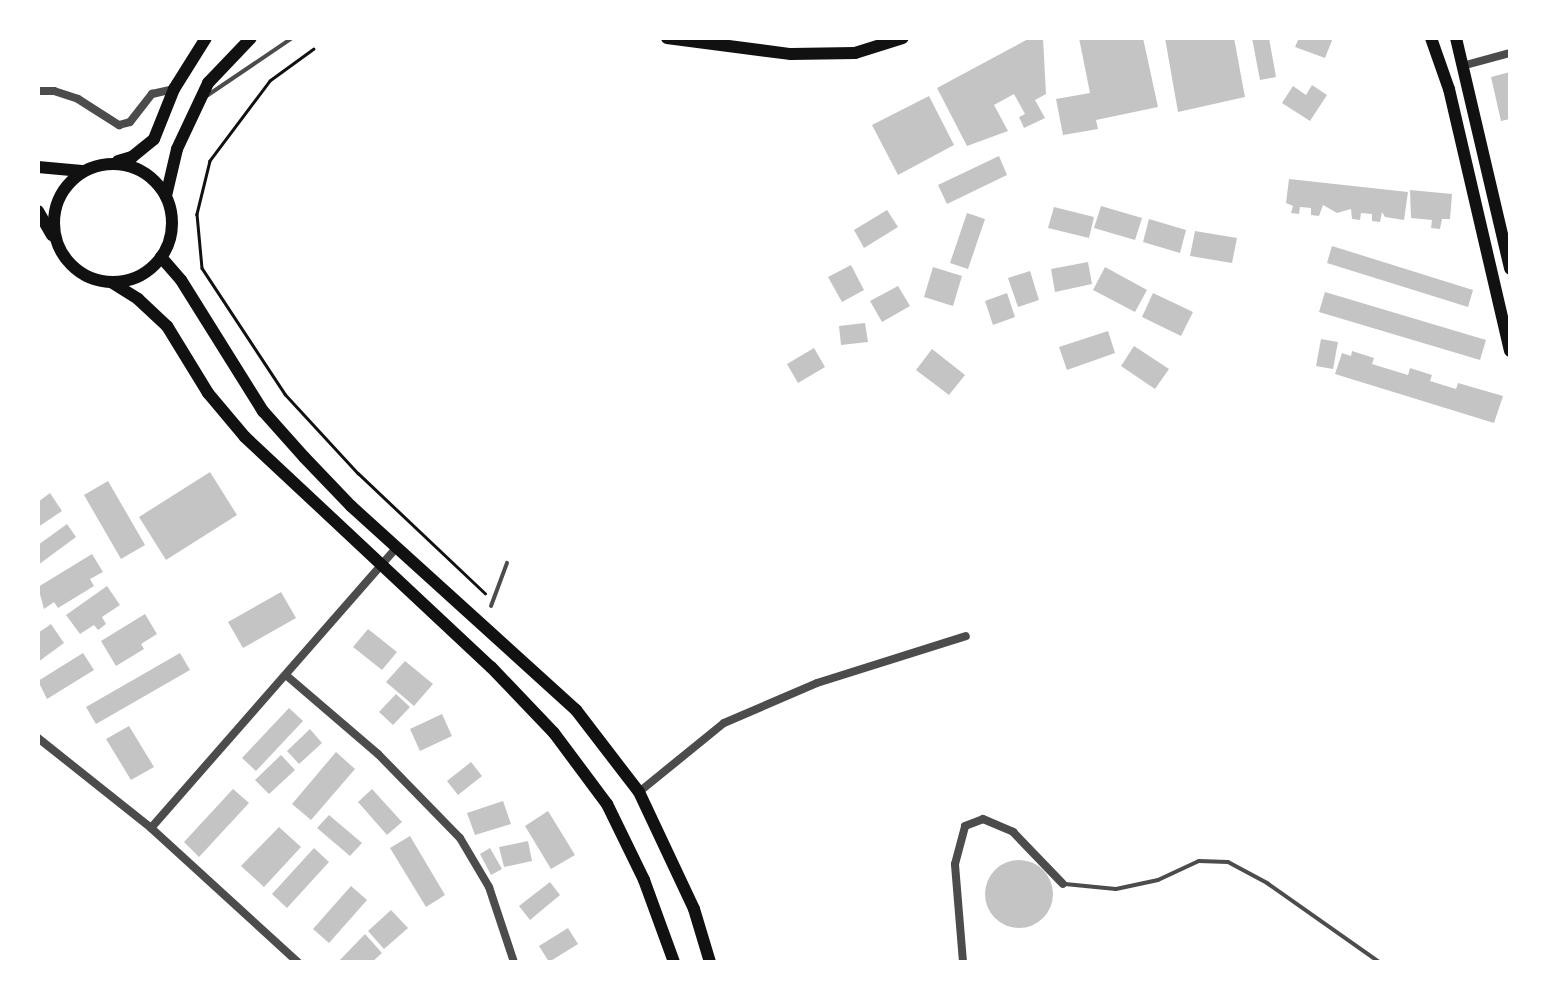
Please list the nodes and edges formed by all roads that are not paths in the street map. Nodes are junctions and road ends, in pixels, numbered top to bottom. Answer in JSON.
{"nodes":[{"id":1,"x":206,"y":38,"type":"edge"},
{"id":2,"x":251,"y":38,"type":"edge"},
{"id":3,"x":292,"y":38,"type":"edge"},
{"id":4,"x":667,"y":38,"type":"edge"},
{"id":5,"x":836,"y":38,"type":"edge"},
{"id":6,"x":871,"y":38,"type":"edge"},
{"id":7,"x":904,"y":38,"type":"edge"},
{"id":8,"x":1432,"y":38,"type":"edge"},
{"id":9,"x":1456,"y":38,"type":"edge"},
{"id":10,"x":886,"y":46,"type":"junction"},
{"id":11,"x":820,"y":53,"type":"junction"},
{"id":12,"x":1510,"y":54,"type":"edge"},
{"id":13,"x":1462,"y":66,"type":"junction"},
{"id":14,"x":174,"y":89,"type":"junction"},
{"id":15,"x":38,"y":91,"type":"edge"},
{"id":16,"x":199,"y":100,"type":"junction"},
{"id":17,"x":110,"y":163,"type":"junction"},
{"id":18,"x":38,"y":167,"type":"edge"},
{"id":19,"x":82,"y":171,"type":"junction"},
{"id":20,"x":166,"y":196,"type":"junction"},
{"id":21,"x":38,"y":211,"type":"edge"},
{"id":22,"x":58,"y":246,"type":"junction"},
{"id":23,"x":162,"y":257,"type":"junction"},
{"id":24,"x":1510,"y":269,"type":"edge"},
{"id":25,"x":111,"y":282,"type":"junction"},
{"id":26,"x":1510,"y":351,"type":"edge"},
{"id":27,"x":397,"y":547,"type":"junction"},
{"id":28,"x":507,"y":563,"type":"dead end"},
{"id":29,"x":380,"y":566,"type":"junction"},
{"id":30,"x":490,"y":606,"type":"dead end"},
{"id":31,"x":966,"y":636,"type":"dead end"},
{"id":32,"x":287,"y":676,"type":"junction"},
{"id":33,"x":38,"y":738,"type":"edge"},
{"id":34,"x":639,"y":792,"type":"junction"},
{"id":35,"x":151,"y":828,"type":"junction"},
{"id":36,"x":1064,"y":884,"type":"joint"},
{"id":37,"x":298,"y":962,"type":"edge"},
{"id":38,"x":514,"y":962,"type":"edge"},
{"id":39,"x":674,"y":962,"type":"edge"},
{"id":40,"x":710,"y":962,"type":"edge"},
{"id":41,"x":963,"y":962,"type":"edge"},
{"id":42,"x":1379,"y":962,"type":"edge"}],
"edges":[{"from":1,"to":14,"type":"highway"},
{"from":2,"to":16,"type":"highway"},
{"from":3,"to":16,"type":"lane"},
{"from":4,"to":11,"type":"highway"},
{"from":5,"to":11,"type":"highway"},
{"from":6,"to":10,"type":"highway"},
{"from":7,"to":10,"type":"highway"},
{"from":8,"to":26,"type":"highway"},
{"from":9,"to":13,"type":"highway"},
{"from":10,"to":11,"type":"highway"},
{"from":12,"to":13,"type":"street"},
{"from":13,"to":24,"type":"highway"},
{"from":14,"to":15,"type":"street"},
{"from":14,"to":17,"type":"highway"},
{"from":16,"to":20,"type":"highway"},
{"from":17,"to":19,"type":"highway"},
{"from":17,"to":20,"type":"highway"},
{"from":18,"to":19,"type":"highway"},
{"from":19,"to":22,"type":"highway"},
{"from":20,"to":23,"type":"highway"},
{"from":21,"to":22,"type":"highway"},
{"from":22,"to":25,"type":"highway"},
{"from":23,"to":25,"type":"highway"},
{"from":23,"to":27,"type":"highway"},
{"from":25,"to":29,"type":"highway"},
{"from":27,"to":29,"type":"street"},
{"from":27,"to":34,"type":"highway"},
{"from":28,"to":30,"type":"lane"},
{"from":29,"to":32,"type":"street"},
{"from":29,"to":39,"type":"highway"},
{"from":31,"to":34,"type":"street"},
{"from":32,"to":35,"type":"street"},
{"from":32,"to":38,"type":"street"},
{"from":33,"to":35,"type":"street"},
{"from":34,"to":40,"type":"highway"},
{"from":35,"to":37,"type":"street"},
{"from":36,"to":41,"type":"street"},
{"from":36,"to":42,"type":"lane"}]}
